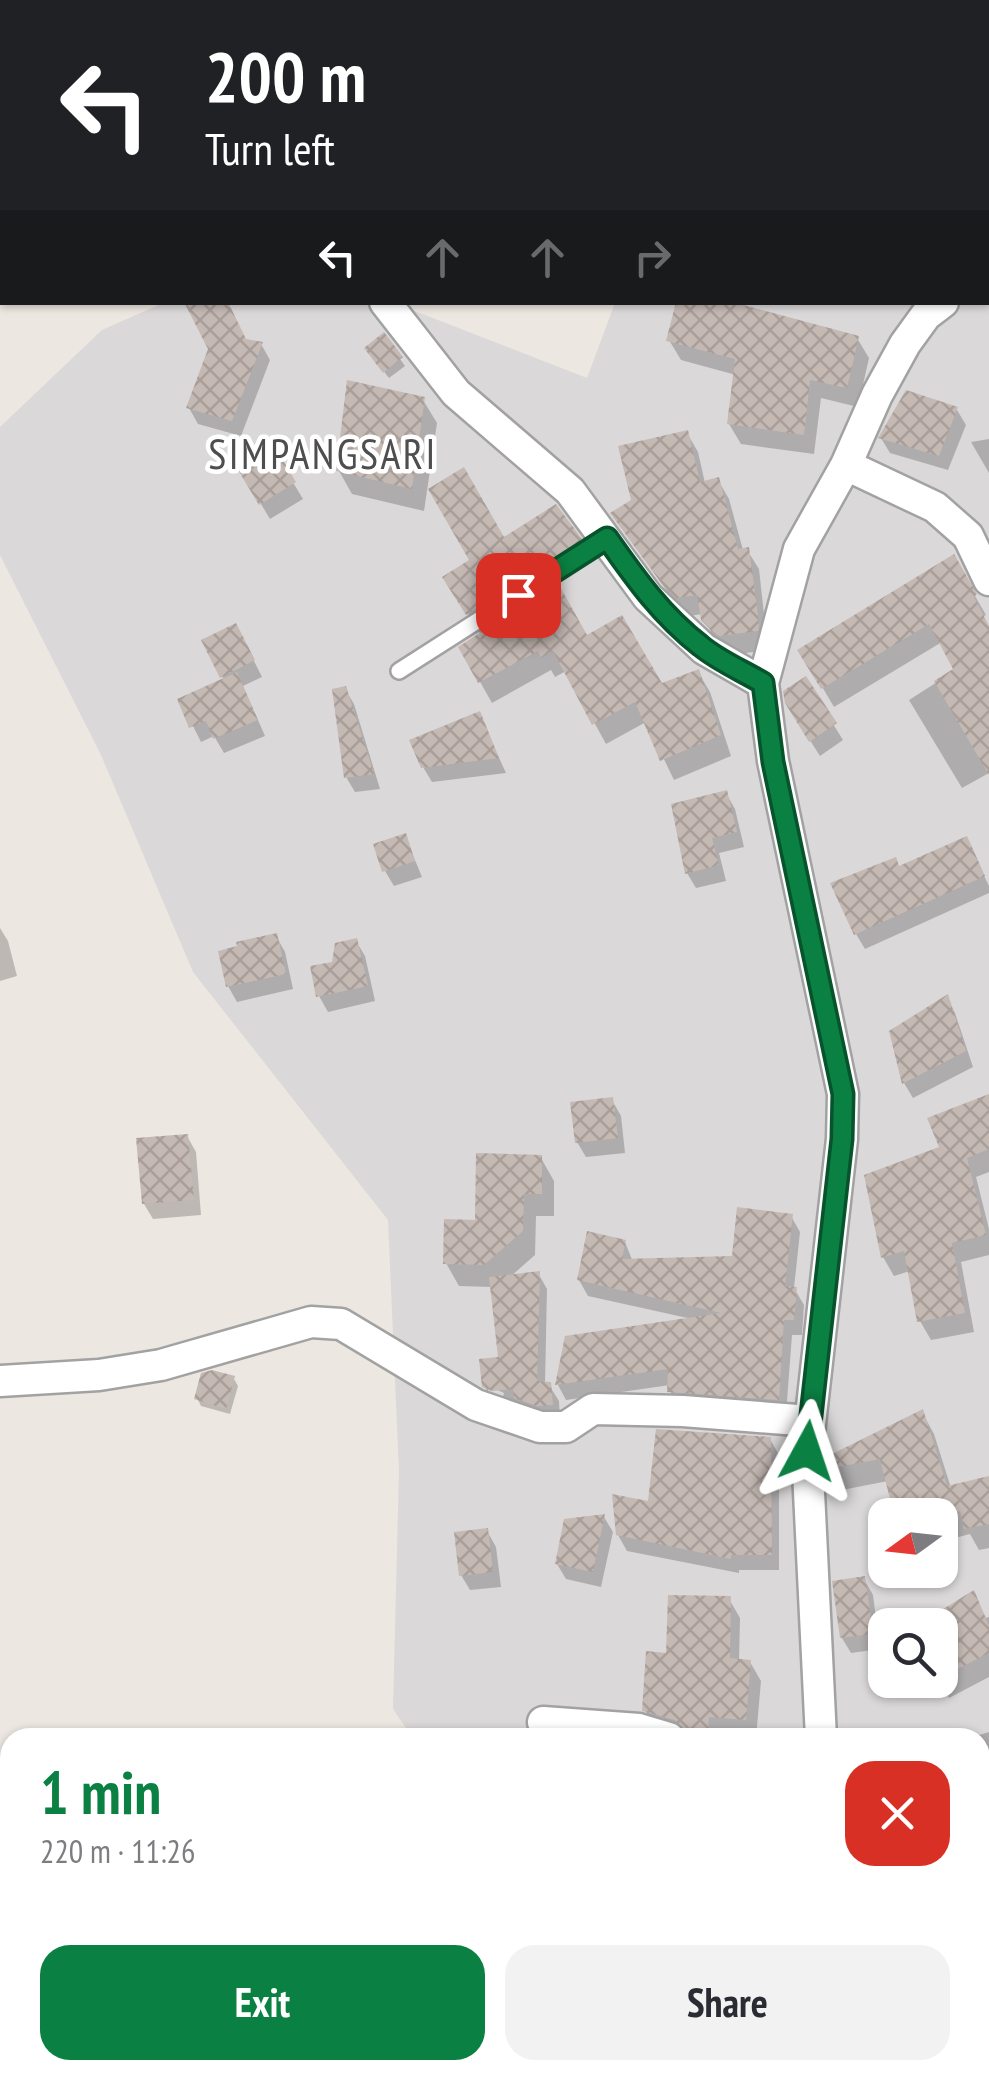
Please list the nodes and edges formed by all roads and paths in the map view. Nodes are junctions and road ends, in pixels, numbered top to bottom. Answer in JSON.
{"nodes":[{"id":1,"x":386,"y":305,"type":"edge"},
{"id":2,"x":939,"y":305,"type":"edge"},
{"id":3,"x":846,"y":465,"type":"junction"},
{"id":4,"x":607,"y":538,"type":"junction"},
{"id":5,"x":989,"y":580,"type":"edge"},
{"id":6,"x":399,"y":671,"type":"dead end"},
{"id":7,"x":763,"y":683,"type":"junction"},
{"id":8,"x":0,"y":1381,"type":"edge"},
{"id":9,"x":810,"y":1421,"type":"junction"},
{"id":10,"x":544,"y":1722,"type":"dead end"},
{"id":11,"x":615,"y":1728,"type":"edge"},
{"id":12,"x":821,"y":1728,"type":"edge"}],
"edges":[{"from":1,"to":4,"type":"street"},
{"from":2,"to":3,"type":"street"},
{"from":3,"to":5,"type":"street"},
{"from":3,"to":7,"type":"street"},
{"from":4,"to":6,"type":"lane"},
{"from":4,"to":7,"type":"street"},
{"from":7,"to":9,"type":"street"},
{"from":8,"to":9,"type":"street"},
{"from":9,"to":12,"type":"street"},
{"from":10,"to":11,"type":"street"}]}
